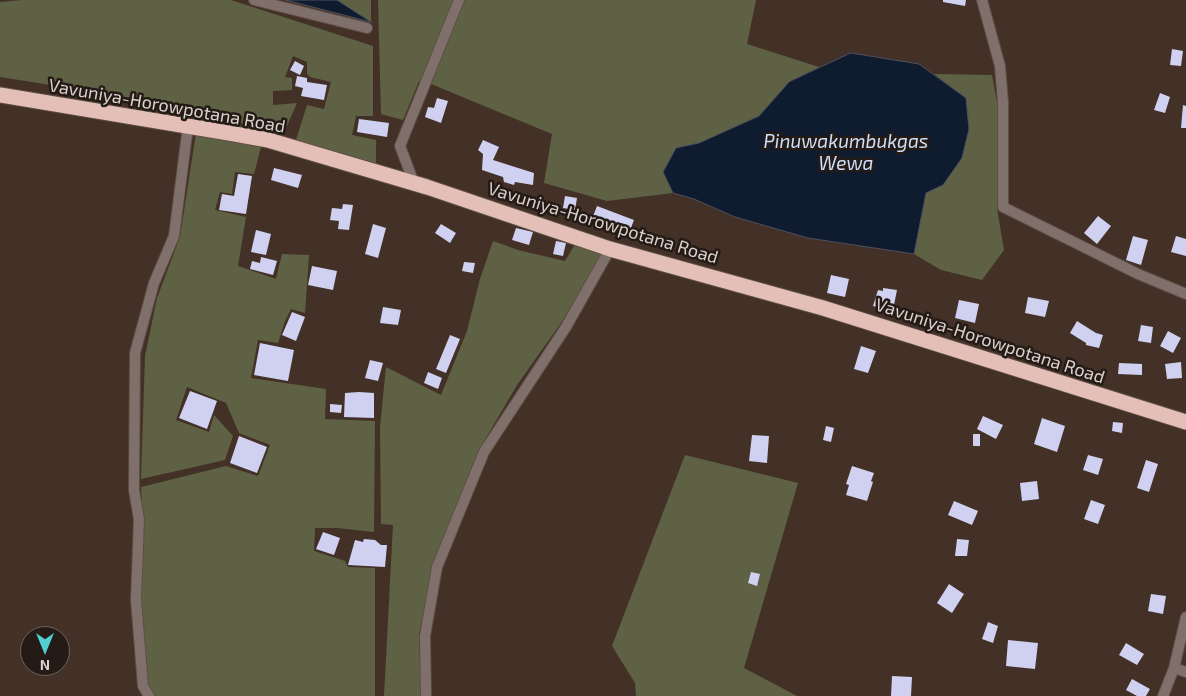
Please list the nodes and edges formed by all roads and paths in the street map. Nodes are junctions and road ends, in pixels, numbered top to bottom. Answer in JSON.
{"nodes":[{"id":1,"x":254,"y":0,"type":"edge"},
{"id":2,"x":459,"y":0,"type":"edge"},
{"id":3,"x":982,"y":0,"type":"edge"},
{"id":4,"x":367,"y":28,"type":"dead end"},
{"id":5,"x":0,"y":96,"type":"edge"},
{"id":6,"x":188,"y":126,"type":"junction"},
{"id":7,"x":414,"y":183,"type":"junction"},
{"id":8,"x":610,"y":249,"type":"junction"},
{"id":9,"x":1186,"y":294,"type":"edge"},
{"id":10,"x":1186,"y":422,"type":"edge"},
{"id":11,"x":1186,"y":617,"type":"edge"},
{"id":12,"x":1174,"y":668,"type":"junction"},
{"id":13,"x":1186,"y":672,"type":"edge"},
{"id":14,"x":149,"y":696,"type":"edge"},
{"id":15,"x":426,"y":696,"type":"edge"},
{"id":16,"x":1163,"y":696,"type":"edge"}],
"edges":[{"from":1,"to":4,"type":"street"},
{"from":2,"to":7,"type":"street"},
{"from":3,"to":9,"type":"street"},
{"from":5,"to":6,"type":"highway","name":"Vavuniya-Horowpotana Road"},
{"from":6,"to":7,"type":"highway","name":"Vavuniya-Horowpotana Road"},
{"from":6,"to":14,"type":"street"},
{"from":7,"to":8,"type":"highway","name":"Vavuniya-Horowpotana Road"},
{"from":8,"to":10,"type":"highway","name":"Vavuniya-Horowpotana Road"},
{"from":8,"to":15,"type":"street"},
{"from":11,"to":12,"type":"street"},
{"from":12,"to":13,"type":"street"},
{"from":12,"to":16,"type":"street"}]}
